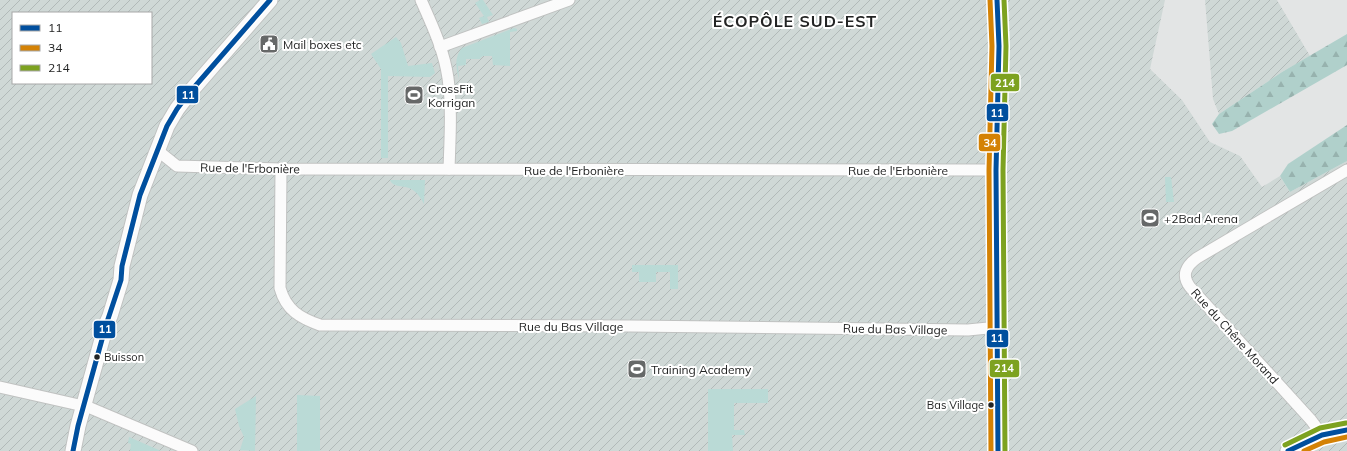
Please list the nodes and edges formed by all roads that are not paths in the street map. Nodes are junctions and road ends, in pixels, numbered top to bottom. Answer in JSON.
{"nodes":[{"id":1,"x":270,"y":0,"type":"edge"},
{"id":2,"x":421,"y":0,"type":"edge"},
{"id":3,"x":569,"y":0,"type":"edge"},
{"id":4,"x":997,"y":0,"type":"edge"},
{"id":5,"x":440,"y":47,"type":"junction"},
{"id":6,"x":157,"y":150,"type":"junction"},
{"id":7,"x":281,"y":169,"type":"junction"},
{"id":8,"x":449,"y":169,"type":"junction"},
{"id":9,"x":996,"y":170,"type":"junction"},
{"id":10,"x":1347,"y":170,"type":"edge"},
{"id":11,"x":998,"y":327,"type":"junction"},
{"id":12,"x":0,"y":387,"type":"edge"},
{"id":13,"x":83,"y":406,"type":"junction"},
{"id":14,"x":1347,"y":430,"type":"edge"},
{"id":15,"x":1322,"y":435,"type":"junction"},
{"id":16,"x":72,"y":451,"type":"edge"},
{"id":17,"x":192,"y":451,"type":"edge"},
{"id":18,"x":998,"y":451,"type":"edge"},
{"id":19,"x":1288,"y":451,"type":"edge"}],
"edges":[{"from":1,"to":6,"type":"street"},
{"from":2,"to":5,"type":"street"},
{"from":3,"to":5,"type":"street"},
{"from":4,"to":9,"type":"street"},
{"from":5,"to":8,"type":"street"},
{"from":6,"to":7,"type":"street","name":"Rue de l'Erbonière"},
{"from":6,"to":13,"type":"street"},
{"from":7,"to":8,"type":"street","name":"Rue de l'Erbonière"},
{"from":7,"to":11,"type":"street","name":"Rue du Bas Village"},
{"from":8,"to":9,"type":"street","name":"Rue de l'Erbonière"},
{"from":9,"to":11,"type":"street"},
{"from":10,"to":15,"type":"street","name":"Rue du Chêne Morand"},
{"from":11,"to":18,"type":"street"},
{"from":12,"to":13,"type":"street"},
{"from":13,"to":16,"type":"street"},
{"from":13,"to":17,"type":"street"},
{"from":14,"to":15,"type":"street"},
{"from":15,"to":19,"type":"street"}]}
